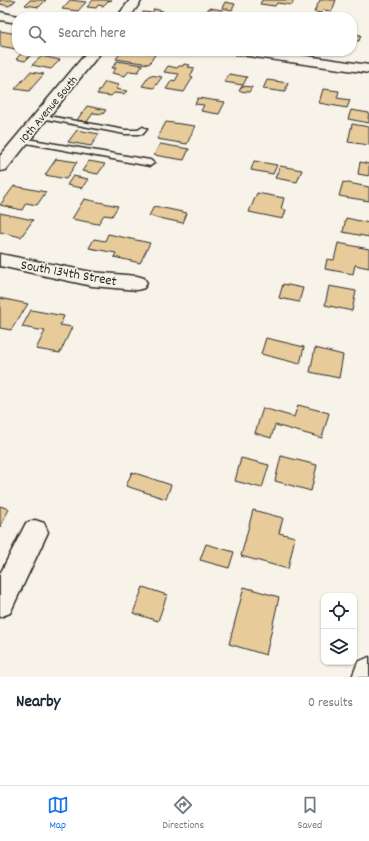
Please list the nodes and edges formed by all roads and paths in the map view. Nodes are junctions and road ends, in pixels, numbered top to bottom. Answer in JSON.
{"nodes":[{"id":1,"x":136,"y":0,"type":"edge"},
{"id":2,"x":127,"y":12,"type":"edge"},
{"id":3,"x":0,"y":16,"type":"edge"},
{"id":4,"x":12,"y":18,"type":"edge"},
{"id":5,"x":91,"y":56,"type":"edge"},
{"id":6,"x":277,"y":56,"type":"edge"},
{"id":7,"x":369,"y":69,"type":"edge"},
{"id":8,"x":42,"y":116,"type":"junction"},
{"id":9,"x":143,"y":129,"type":"dead end"},
{"id":10,"x":21,"y":140,"type":"junction"},
{"id":11,"x":150,"y":163,"type":"dead end"},
{"id":12,"x":0,"y":166,"type":"edge"},
{"id":13,"x":0,"y":260,"type":"edge"},
{"id":14,"x":137,"y":283,"type":"dead end"},
{"id":15,"x":35,"y":532,"type":"dead end"},
{"id":16,"x":0,"y":603,"type":"edge"},
{"id":17,"x":369,"y":673,"type":"edge"},
{"id":18,"x":368,"y":677,"type":"edge"}],
"edges":[{"from":1,"to":2,"type":"street"},
{"from":3,"to":4,"type":"street"},
{"from":5,"to":8,"type":"street","name":"10th Avenue South"},
{"from":6,"to":7,"type":"street"},
{"from":8,"to":9,"type":"lane"},
{"from":8,"to":10,"type":"street","name":"10th Avenue South"},
{"from":10,"to":11,"type":"lane"},
{"from":10,"to":12,"type":"street","name":"10th Avenue South"},
{"from":13,"to":14,"type":"street","name":"South 134th Street"},
{"from":15,"to":16,"type":"street"},
{"from":17,"to":18,"type":"street"}]}
